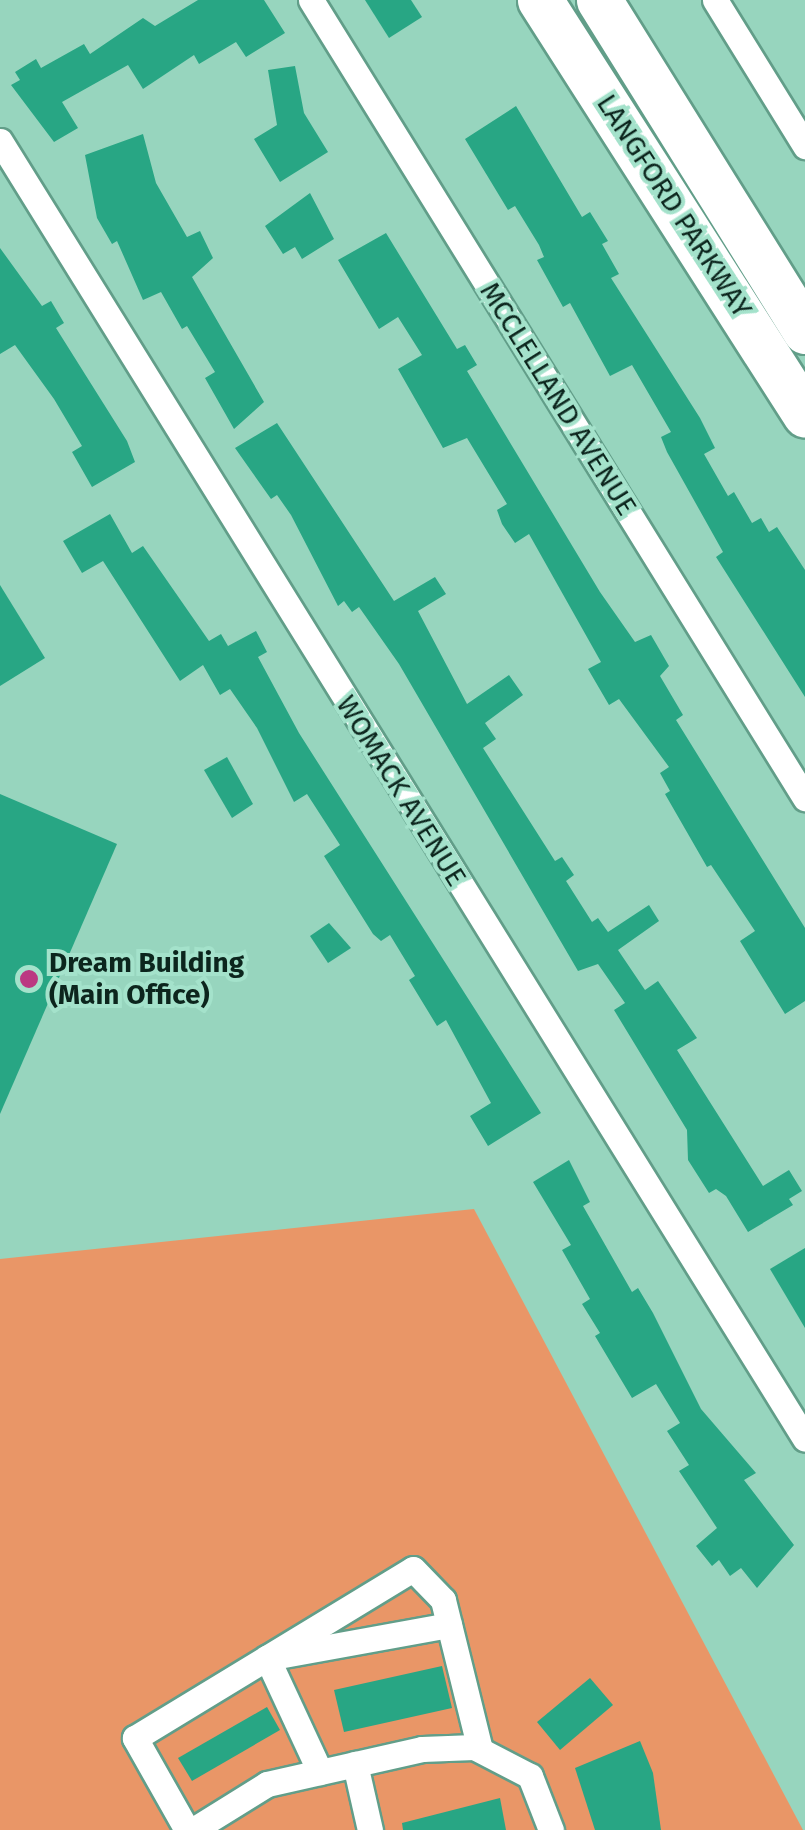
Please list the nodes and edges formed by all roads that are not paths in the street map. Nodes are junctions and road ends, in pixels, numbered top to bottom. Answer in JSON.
{"nodes":[{"id":1,"x":311,"y":0,"type":"edge"},
{"id":2,"x":537,"y":0,"type":"edge"},
{"id":3,"x":598,"y":0,"type":"edge"},
{"id":4,"x":610,"y":0,"type":"edge"},
{"id":5,"x":716,"y":0,"type":"edge"},
{"id":6,"x":624,"y":42,"type":"junction"},
{"id":7,"x":0,"y":141,"type":"edge"},
{"id":8,"x":805,"y":146,"type":"edge"},
{"id":9,"x":805,"y":330,"type":"edge"},
{"id":10,"x":805,"y":414,"type":"edge"},
{"id":11,"x":805,"y":798,"type":"edge"},
{"id":12,"x":805,"y":1439,"type":"edge"},
{"id":13,"x":449,"y":1626,"type":"junction"},
{"id":14,"x":267,"y":1658,"type":"junction"},
{"id":15,"x":480,"y":1750,"type":"junction"},
{"id":16,"x":356,"y":1764,"type":"junction"},
{"id":17,"x":320,"y":1772,"type":"junction"},
{"id":18,"x":190,"y":1830,"type":"edge"},
{"id":19,"x":370,"y":1830,"type":"edge"},
{"id":20,"x":552,"y":1830,"type":"edge"}],
"edges":[{"from":1,"to":11,"type":"street","name":"MCCLELLAND AVENUE"},
{"from":2,"to":10,"type":"highway","name":"LANGFORD PARKWAY"},
{"from":3,"to":6,"type":"highway","name":"LANGFORD PARKWAY"},
{"from":4,"to":6,"type":"highway"},
{"from":5,"to":8,"type":"street"},
{"from":6,"to":9,"type":"highway","name":"LANGFORD PARKWAY"},
{"from":7,"to":12,"type":"street","name":"WOMACK AVENUE"},
{"from":13,"to":14,"type":"street"},
{"from":13,"to":14,"type":"street"},
{"from":13,"to":15,"type":"street"},
{"from":14,"to":17,"type":"street"},
{"from":14,"to":18,"type":"street"},
{"from":15,"to":16,"type":"street"},
{"from":15,"to":20,"type":"street"},
{"from":16,"to":17,"type":"street"},
{"from":16,"to":19,"type":"street"},
{"from":17,"to":18,"type":"street"}]}
